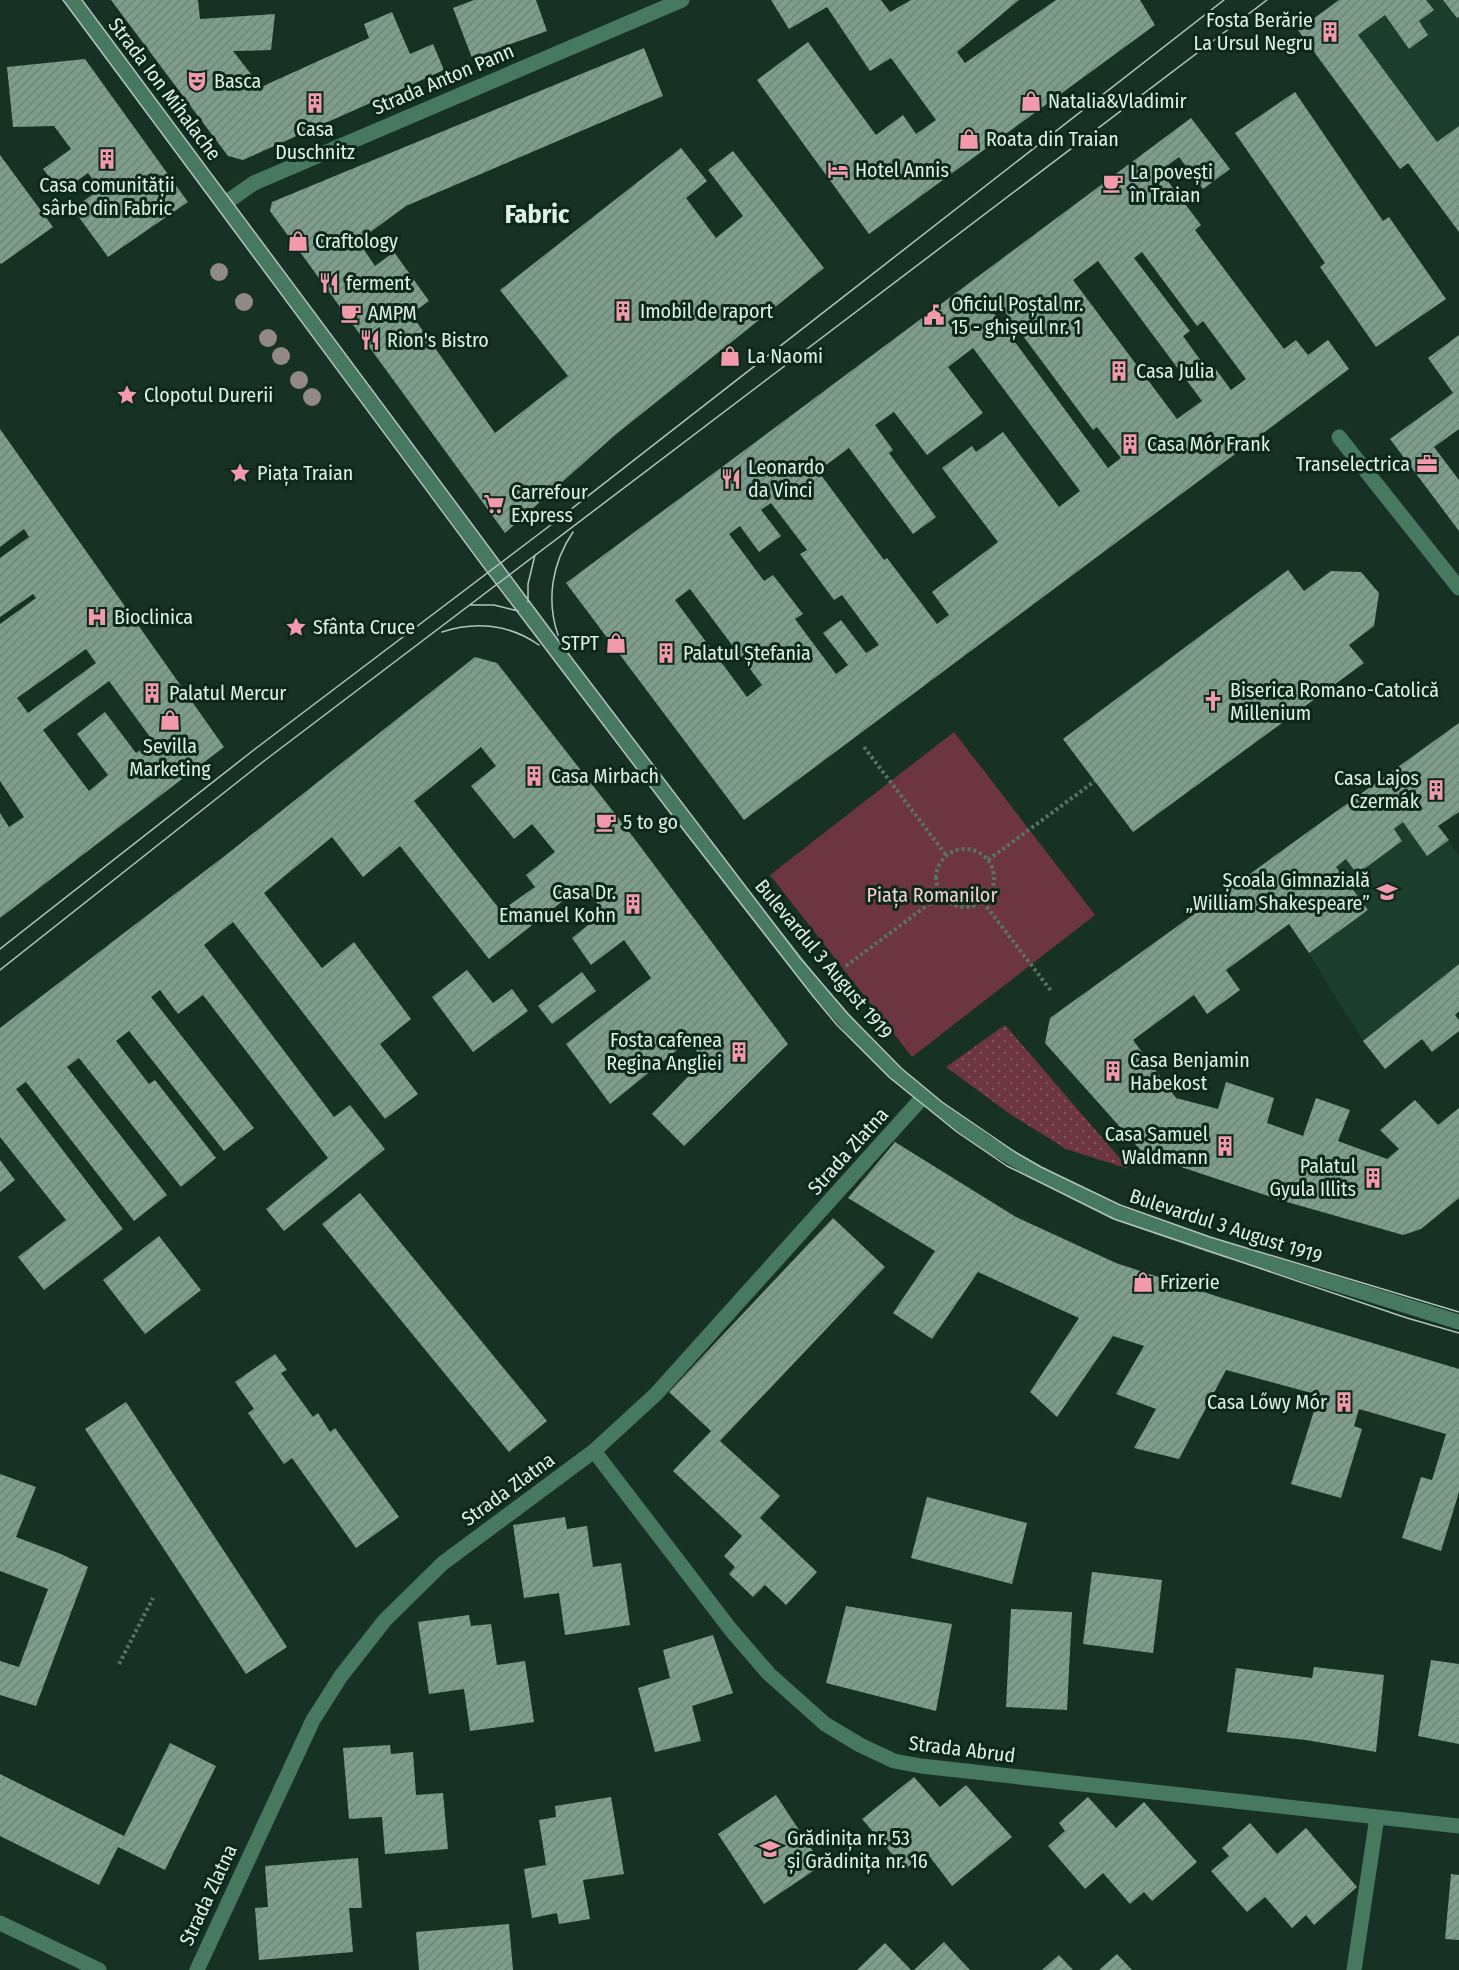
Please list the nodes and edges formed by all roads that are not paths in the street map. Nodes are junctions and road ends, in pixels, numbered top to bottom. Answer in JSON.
{"nodes":[{"id":1,"x":72,"y":0,"type":"edge"},
{"id":2,"x":682,"y":0,"type":"edge"},
{"id":3,"x":224,"y":204,"type":"junction"},
{"id":4,"x":1339,"y":437,"type":"dead end"},
{"id":5,"x":1459,"y":588,"type":"edge"},
{"id":6,"x":923,"y":1097,"type":"junction"},
{"id":7,"x":1459,"y":1322,"type":"edge"},
{"id":8,"x":594,"y":1451,"type":"junction"},
{"id":9,"x":1377,"y":1816,"type":"junction"},
{"id":10,"x":1459,"y":1826,"type":"edge"},
{"id":11,"x":0,"y":1923,"type":"edge"},
{"id":12,"x":99,"y":1970,"type":"edge"},
{"id":13,"x":197,"y":1970,"type":"edge"},
{"id":14,"x":1354,"y":1970,"type":"edge"}],
"edges":[{"from":1,"to":3,"type":"street","name":"Strada Ion Mihalache"},
{"from":2,"to":3,"type":"street","name":"Strada Anton Pann"},
{"from":3,"to":6,"type":"street","name":"Bulevardul 3 August 1919"},
{"from":4,"to":5,"type":"street"},
{"from":6,"to":7,"type":"street","name":"Bulevardul 3 August 1919"},
{"from":6,"to":8,"type":"street","name":"Strada Zlatna"},
{"from":8,"to":9,"type":"street","name":"Strada Abrud"},
{"from":8,"to":13,"type":"street","name":"Strada Zlatna"},
{"from":9,"to":10,"type":"street","name":"Strada Abrud"},
{"from":9,"to":14,"type":"street"},
{"from":11,"to":12,"type":"street"}]}
